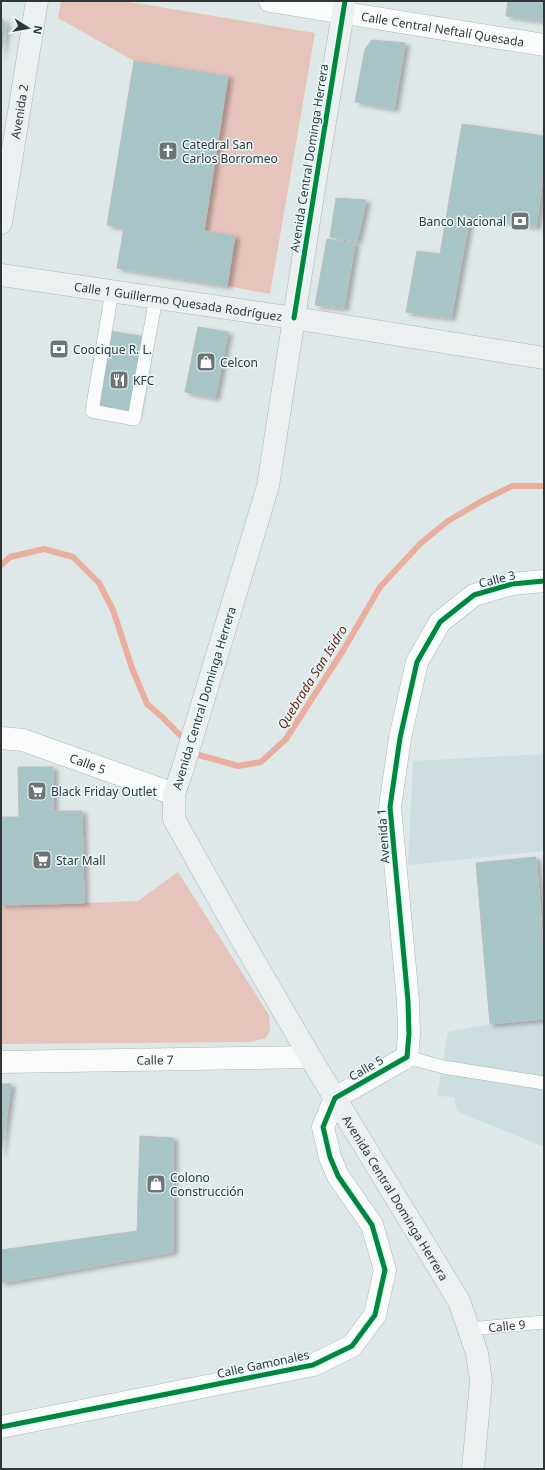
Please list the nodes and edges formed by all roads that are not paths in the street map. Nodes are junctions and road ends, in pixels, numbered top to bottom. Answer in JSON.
{"nodes":[{"id":1,"x":36,"y":1,"type":"edge"},
{"id":2,"x":270,"y":1,"type":"edge"},
{"id":3,"x":344,"y":7,"type":"edge"},
{"id":4,"x":544,"y":45,"type":"edge"},
{"id":5,"x":1,"y":223,"type":"edge"},
{"id":6,"x":1,"y":274,"type":"edge"},
{"id":7,"x":112,"y":291,"type":"junction"},
{"id":8,"x":156,"y":298,"type":"junction"},
{"id":9,"x":294,"y":318,"type":"junction"},
{"id":10,"x":544,"y":358,"type":"edge"},
{"id":11,"x":544,"y":581,"type":"edge"},
{"id":12,"x":440,"y":622,"type":"joint"},
{"id":13,"x":1,"y":738,"type":"edge"},
{"id":14,"x":174,"y":794,"type":"junction"},
{"id":15,"x":310,"y":1056,"type":"junction"},
{"id":16,"x":407,"y":1057,"type":"junction"},
{"id":17,"x":1,"y":1062,"type":"edge"},
{"id":18,"x":544,"y":1084,"type":"edge"},
{"id":19,"x":335,"y":1098,"type":"junction"},
{"id":20,"x":544,"y":1322,"type":"edge"},
{"id":21,"x":469,"y":1329,"type":"junction"},
{"id":22,"x":1,"y":1427,"type":"edge"},
{"id":23,"x":473,"y":1469,"type":"edge"}],
"edges":[{"from":1,"to":5,"type":"main road","name":"Avenida 2"},
{"from":2,"to":3,"type":"street","name":"Calle Central Neftalí Quesada"},
{"from":3,"to":4,"type":"street","name":"Calle Central Neftalí Quesada"},
{"from":3,"to":9,"type":"main road","name":"Avenida Central Dominga Herrera"},
{"from":6,"to":7,"type":"main road","name":"Calle 1 Guillermo Quesada Rodríguez"},
{"from":7,"to":8,"type":"main road","name":"Calle 1 Guillermo Quesada Rodríguez"},
{"from":7,"to":8,"type":"lane"},
{"from":8,"to":9,"type":"main road","name":"Calle 1 Guillermo Quesada Rodríguez"},
{"from":9,"to":10,"type":"main road","name":"Calle 1 Guillermo Quesada Rodríguez"},
{"from":9,"to":14,"type":"main road","name":"Avenida Central Dominga Herrera"},
{"from":11,"to":12,"type":"street","name":"Calle 3"},
{"from":12,"to":16,"type":"street","name":"Avenida 1"},
{"from":13,"to":14,"type":"street","name":"Calle 5"},
{"from":14,"to":15,"type":"main road","name":"Avenida Central Dominga Herrera"},
{"from":15,"to":17,"type":"street","name":"Calle 7"},
{"from":15,"to":19,"type":"main road","name":"Avenida Central Dominga Herrera"},
{"from":16,"to":18,"type":"lane"},
{"from":16,"to":19,"type":"street","name":"Calle 5"},
{"from":19,"to":21,"type":"main road","name":"Avenida Central Dominga Herrera"},
{"from":19,"to":22,"type":"street","name":"Calle Gamonales"},
{"from":20,"to":21,"type":"lane","name":"Calle 9"},
{"from":21,"to":23,"type":"main road","name":"Avenida Central Dominga Herrera"}]}
